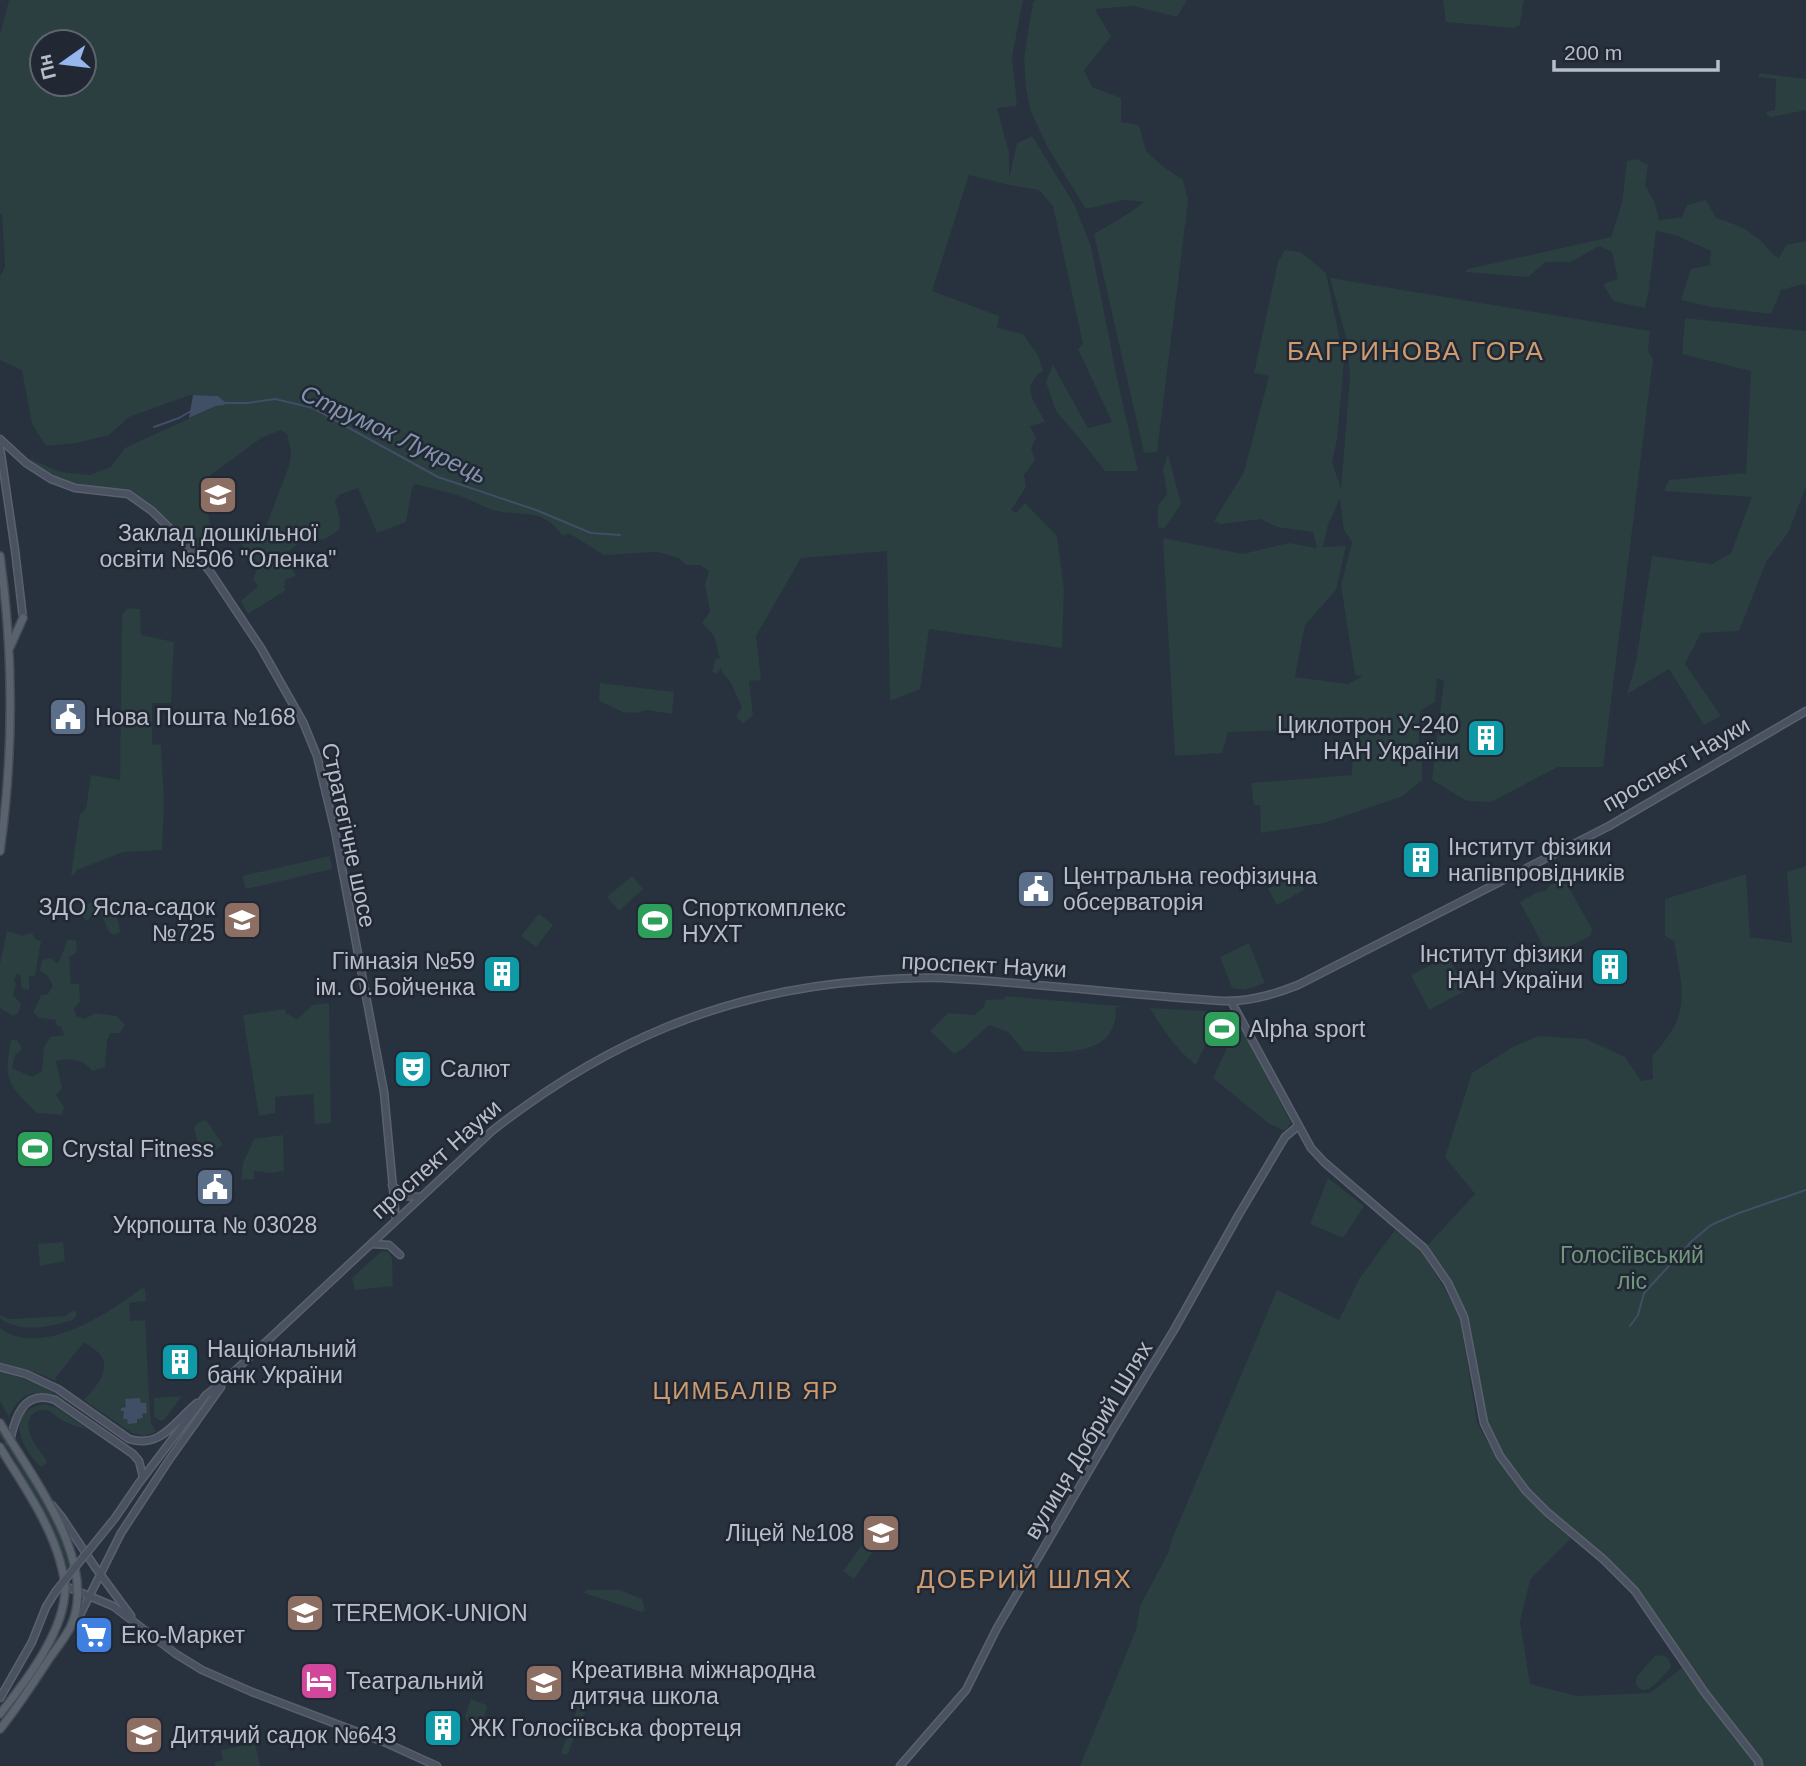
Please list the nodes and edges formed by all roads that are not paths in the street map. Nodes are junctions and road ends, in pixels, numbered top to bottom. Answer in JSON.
{"nodes":[{"id":1,"x":0,"y":439,"type":"edge"},
{"id":2,"x":0,"y":447,"type":"edge"},
{"id":3,"x":0,"y":556,"type":"edge"},
{"id":4,"x":23,"y":618,"type":"joint"},
{"id":5,"x":9,"y":648,"type":"junction"},
{"id":6,"x":1806,"y":711,"type":"edge"},
{"id":7,"x":0,"y":851,"type":"edge"},
{"id":8,"x":1231,"y":1001,"type":"junction"},
{"id":9,"x":1298,"y":1126,"type":"junction"},
{"id":10,"x":392,"y":1185,"type":"junction"},
{"id":11,"x":421,"y":1197,"type":"junction"},
{"id":12,"x":396,"y":1220,"type":"junction"},
{"id":13,"x":371,"y":1244,"type":"junction"},
{"id":14,"x":400,"y":1255,"type":"dead end"},
{"id":15,"x":0,"y":1367,"type":"edge"},
{"id":16,"x":223,"y":1382,"type":"junction"},
{"id":17,"x":206,"y":1395,"type":"junction"},
{"id":18,"x":0,"y":1423,"type":"edge"},
{"id":19,"x":10,"y":1441,"type":"junction"},
{"id":20,"x":0,"y":1447,"type":"edge"},
{"id":21,"x":141,"y":1480,"type":"junction"},
{"id":22,"x":50,"y":1504,"type":"junction"},
{"id":23,"x":100,"y":1574,"type":"junction"},
{"id":24,"x":65,"y":1586,"type":"junction"},
{"id":25,"x":77,"y":1592,"type":"junction"},
{"id":26,"x":89,"y":1596,"type":"junction"},
{"id":27,"x":136,"y":1623,"type":"junction"},
{"id":28,"x":71,"y":1627,"type":"junction"},
{"id":29,"x":0,"y":1698,"type":"edge"},
{"id":30,"x":0,"y":1714,"type":"edge"},
{"id":31,"x":0,"y":1729,"type":"edge"},
{"id":32,"x":437,"y":1766,"type":"edge"},
{"id":33,"x":900,"y":1766,"type":"edge"},
{"id":34,"x":1759,"y":1766,"type":"edge"}],
"edges":[{"from":1,"to":10,"type":"main road","name":"Стратегічне шосе"},
{"from":2,"to":4,"type":"main road"},
{"from":3,"to":5,"type":"main road"},
{"from":4,"to":5,"type":"main road"},
{"from":5,"to":7,"type":"main road"},
{"from":6,"to":8,"type":"main road","name":"проспект Науки"},
{"from":8,"to":9,"type":"main road"},
{"from":8,"to":11,"type":"main road","name":"проспект Науки"},
{"from":9,"to":33,"type":"main road","name":"вулиця Добрий Шлях"},
{"from":9,"to":34,"type":"main road"},
{"from":10,"to":11,"type":"main road"},
{"from":10,"to":12,"type":"main road","name":"Стратегічне шосе"},
{"from":11,"to":12,"type":"main road","name":"проспект Науки"},
{"from":12,"to":13,"type":"main road","name":"проспект Науки"},
{"from":13,"to":14,"type":"main road"},
{"from":13,"to":16,"type":"main road","name":"проспект Науки"},
{"from":15,"to":17,"type":"main road"},
{"from":16,"to":17,"type":"main road","name":"проспект Науки"},
{"from":16,"to":23,"type":"main road","name":"проспект Науки"},
{"from":17,"to":21,"type":"main road","name":"проспект Науки"},
{"from":18,"to":19,"type":"main road"},
{"from":19,"to":21,"type":"main road"},
{"from":19,"to":22,"type":"main road"},
{"from":20,"to":24,"type":"main road"},
{"from":21,"to":29,"type":"main road","name":"проспект Науки","bridge":true},
{"from":22,"to":23,"type":"main road"},
{"from":22,"to":25,"type":"main road"},
{"from":23,"to":26,"type":"main road","name":"проспект Науки"},
{"from":23,"to":27,"type":"main road"},
{"from":24,"to":25,"type":"main road"},
{"from":24,"to":30,"type":"main road"},
{"from":25,"to":26,"type":"main road"},
{"from":25,"to":28,"type":"main road"},
{"from":26,"to":27,"type":"main road"},
{"from":26,"to":28,"type":"main road","name":"проспект Науки"},
{"from":27,"to":32,"type":"main road"},
{"from":28,"to":31,"type":"main road","name":"проспект Науки"}]}
